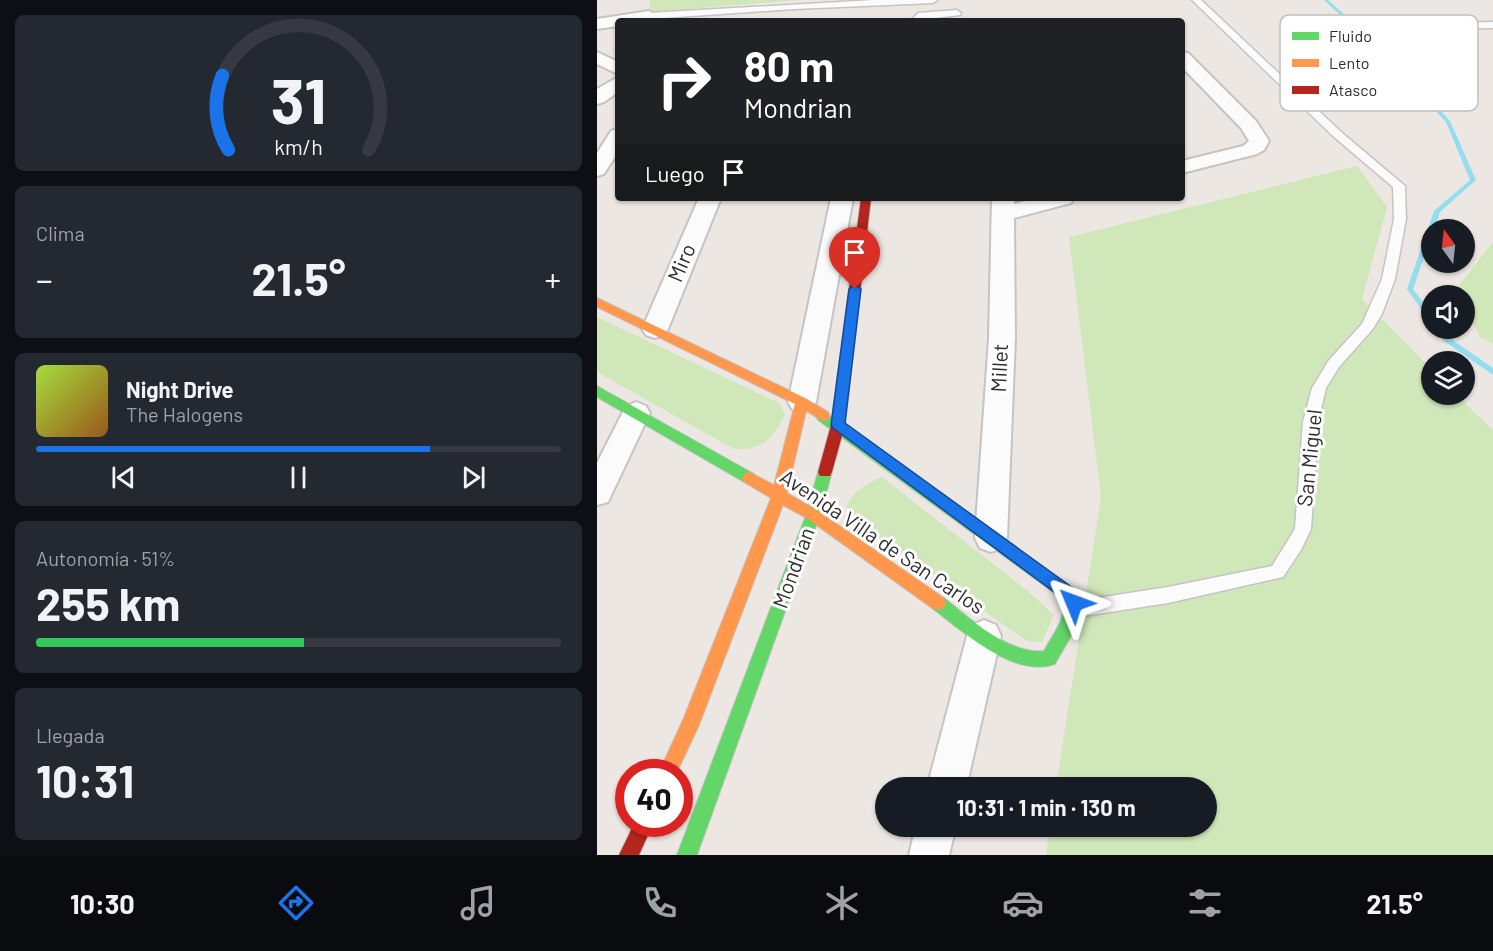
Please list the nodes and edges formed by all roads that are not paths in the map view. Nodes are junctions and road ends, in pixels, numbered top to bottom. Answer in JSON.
{"nodes":[{"id":1,"x":814,"y":0,"type":"edge"},
{"id":2,"x":933,"y":0,"type":"edge"},
{"id":3,"x":1196,"y":0,"type":"edge"},
{"id":4,"x":794,"y":6,"type":"junction"},
{"id":5,"x":957,"y":13,"type":"dead end"},
{"id":6,"x":649,"y":16,"type":"joint"},
{"id":7,"x":636,"y":18,"type":"edge"},
{"id":8,"x":917,"y":18,"type":"edge"},
{"id":9,"x":615,"y":21,"type":"edge"},
{"id":10,"x":597,"y":24,"type":"edge"},
{"id":11,"x":1478,"y":25,"type":"edge"},
{"id":12,"x":1493,"y":25,"type":"edge"},
{"id":13,"x":597,"y":57,"type":"edge"},
{"id":14,"x":1185,"y":60,"type":"edge"},
{"id":15,"x":615,"y":67,"type":"edge"},
{"id":16,"x":1280,"y":80,"type":"edge"},
{"id":17,"x":615,"y":85,"type":"edge"},
{"id":18,"x":597,"y":98,"type":"edge"},
{"id":19,"x":1313,"y":111,"type":"edge"},
{"id":20,"x":615,"y":140,"type":"edge"},
{"id":21,"x":1185,"y":166,"type":"edge"},
{"id":22,"x":597,"y":170,"type":"edge"},
{"id":23,"x":709,"y":201,"type":"edge"},
{"id":24,"x":841,"y":201,"type":"edge"},
{"id":25,"x":866,"y":201,"type":"edge"},
{"id":26,"x":1040,"y":201,"type":"edge"},
{"id":27,"x":1003,"y":206,"type":"edge"},
{"id":28,"x":597,"y":302,"type":"edge"},
{"id":29,"x":655,"y":328,"type":"junction"},
{"id":30,"x":597,"y":391,"type":"edge"},
{"id":31,"x":803,"y":402,"type":"junction"},
{"id":32,"x":636,"y":413,"type":"junction"},
{"id":33,"x":838,"y":425,"type":"junction"},
{"id":34,"x":597,"y":494,"type":"edge"},
{"id":35,"x":779,"y":495,"type":"junction"},
{"id":36,"x":813,"y":515,"type":"junction"},
{"id":37,"x":991,"y":538,"type":"junction"},
{"id":38,"x":1084,"y":608,"type":"dead end"},
{"id":39,"x":984,"y":636,"type":"junction"},
{"id":40,"x":674,"y":759,"type":"edge"},
{"id":41,"x":949,"y":777,"type":"edge"},
{"id":42,"x":638,"y":837,"type":"edge"},
{"id":43,"x":933,"y":837,"type":"edge"},
{"id":44,"x":629,"y":855,"type":"edge"},
{"id":45,"x":687,"y":855,"type":"edge"},
{"id":46,"x":929,"y":855,"type":"edge"}],
"edges":[{"from":1,"to":4,"type":"lane"},
{"from":2,"to":4,"type":"lane"},
{"from":3,"to":16,"type":"lane","name":"San Miguel"},
{"from":4,"to":6,"type":"lane"},
{"from":5,"to":8,"type":"lane"},
{"from":6,"to":7,"type":"street"},
{"from":9,"to":10,"type":"street"},
{"from":11,"to":12,"type":"lane"},
{"from":13,"to":15,"type":"street"},
{"from":14,"to":21,"type":"street"},
{"from":17,"to":18,"type":"street"},
{"from":19,"to":38,"type":"lane","name":"San Miguel"},
{"from":20,"to":22,"type":"street"},
{"from":23,"to":29,"type":"street","name":"Miro"},
{"from":24,"to":31,"type":"street","name":"Mondrian"},
{"from":25,"to":33,"type":"street","name":"Mondrian"},
{"from":26,"to":27,"type":"street"},
{"from":27,"to":37,"type":"street","name":"Millet"},
{"from":28,"to":29,"type":"street"},
{"from":29,"to":31,"type":"street"},
{"from":30,"to":32,"type":"street","name":"Avenida Villa de San Carlos"},
{"from":31,"to":33,"type":"street"},
{"from":31,"to":35,"type":"street","name":"Mondrian"},
{"from":32,"to":34,"type":"street"},
{"from":32,"to":35,"type":"street","name":"Avenida Villa de San Carlos"},
{"from":33,"to":36,"type":"street","name":"Mondrian"},
{"from":33,"to":37,"type":"street"},
{"from":35,"to":36,"type":"street","name":"Avenida Villa de San Carlos"},
{"from":35,"to":40,"type":"street","name":"Mondrian"},
{"from":36,"to":39,"type":"street","name":"Avenida Villa de San Carlos"},
{"from":36,"to":45,"type":"street","name":"Mondrian"},
{"from":37,"to":39,"type":"street","name":"Avenida Villa de San Carlos"},
{"from":39,"to":41,"type":"street"},
{"from":42,"to":44,"type":"street"},
{"from":43,"to":46,"type":"street"}]}
